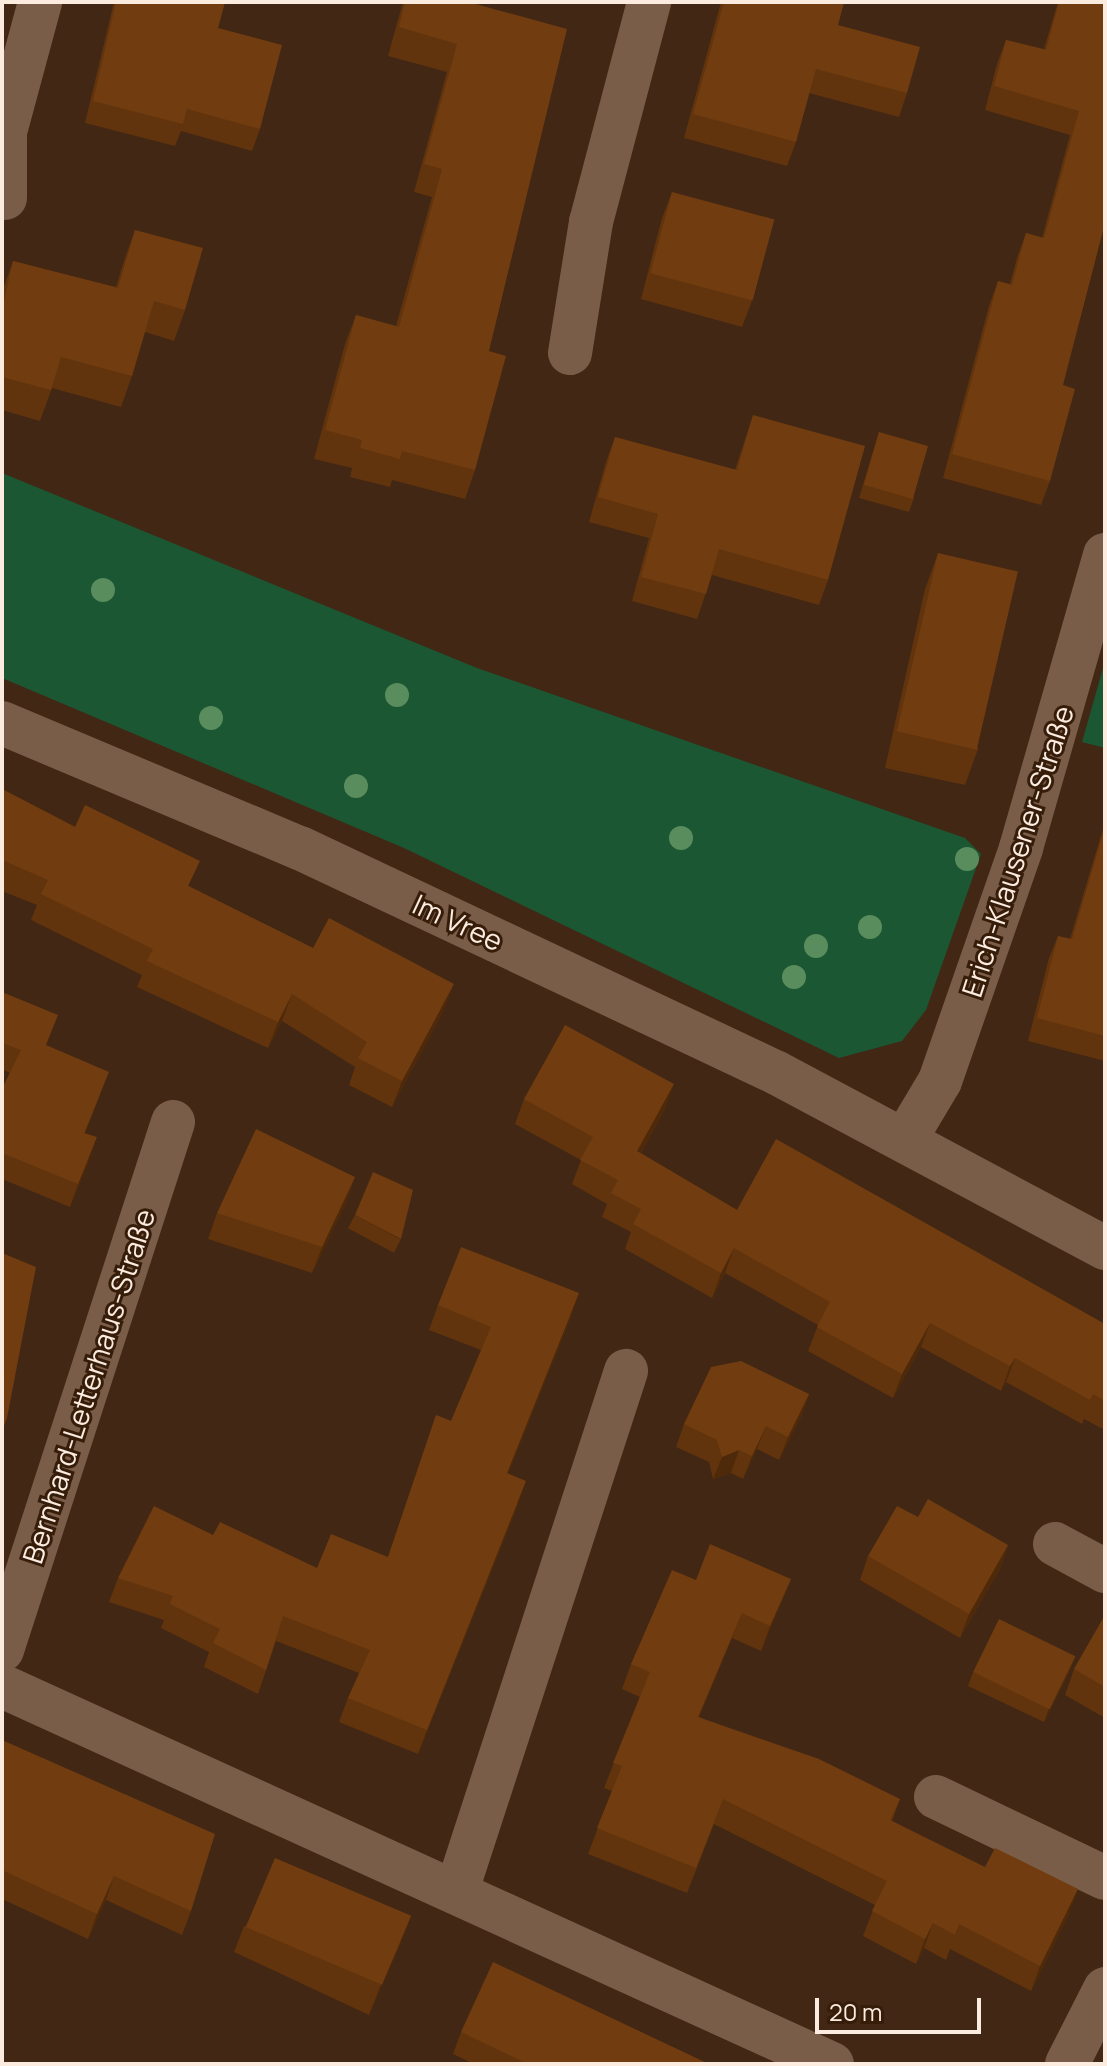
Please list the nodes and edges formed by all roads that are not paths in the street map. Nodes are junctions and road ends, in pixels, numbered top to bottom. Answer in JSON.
{"nodes":[{"id":1,"x":40,"y":2,"type":"edge"},
{"id":2,"x":649,"y":2,"type":"edge"},
{"id":3,"x":5,"y":198,"type":"dead end"},
{"id":4,"x":570,"y":353,"type":"dead end"},
{"id":5,"x":1105,"y":555,"type":"edge"},
{"id":6,"x":2,"y":723,"type":"edge"},
{"id":7,"x":173,"y":1122,"type":"dead end"},
{"id":8,"x":906,"y":1138,"type":"junction"},
{"id":9,"x":1105,"y":1248,"type":"edge"},
{"id":10,"x":626,"y":1371,"type":"dead end"},
{"id":11,"x":1055,"y":1544,"type":"dead end"},
{"id":12,"x":1105,"y":1571,"type":"edge"},
{"id":13,"x":2,"y":1650,"type":"edge"},
{"id":14,"x":2,"y":1686,"type":"edge"},
{"id":15,"x":936,"y":1797,"type":"dead end"},
{"id":16,"x":1105,"y":1878,"type":"edge"},
{"id":17,"x":457,"y":1890,"type":"junction"},
{"id":18,"x":1105,"y":1989,"type":"edge"},
{"id":19,"x":832,"y":2064,"type":"edge"},
{"id":20,"x":1067,"y":2064,"type":"edge"}],
"edges":[{"from":1,"to":3,"type":"street"},
{"from":2,"to":4,"type":"street"},
{"from":5,"to":8,"type":"street","name":"Erich-Klausener-Straße"},
{"from":6,"to":8,"type":"street","name":"Im Vree"},
{"from":7,"to":13,"type":"street","name":"Bernhard-Letterhaus-Straße"},
{"from":8,"to":9,"type":"street","name":"Im Vree"},
{"from":10,"to":17,"type":"street"},
{"from":11,"to":12,"type":"street"},
{"from":14,"to":17,"type":"street"},
{"from":15,"to":16,"type":"street"},
{"from":17,"to":19,"type":"street"},
{"from":18,"to":20,"type":"street"}]}
